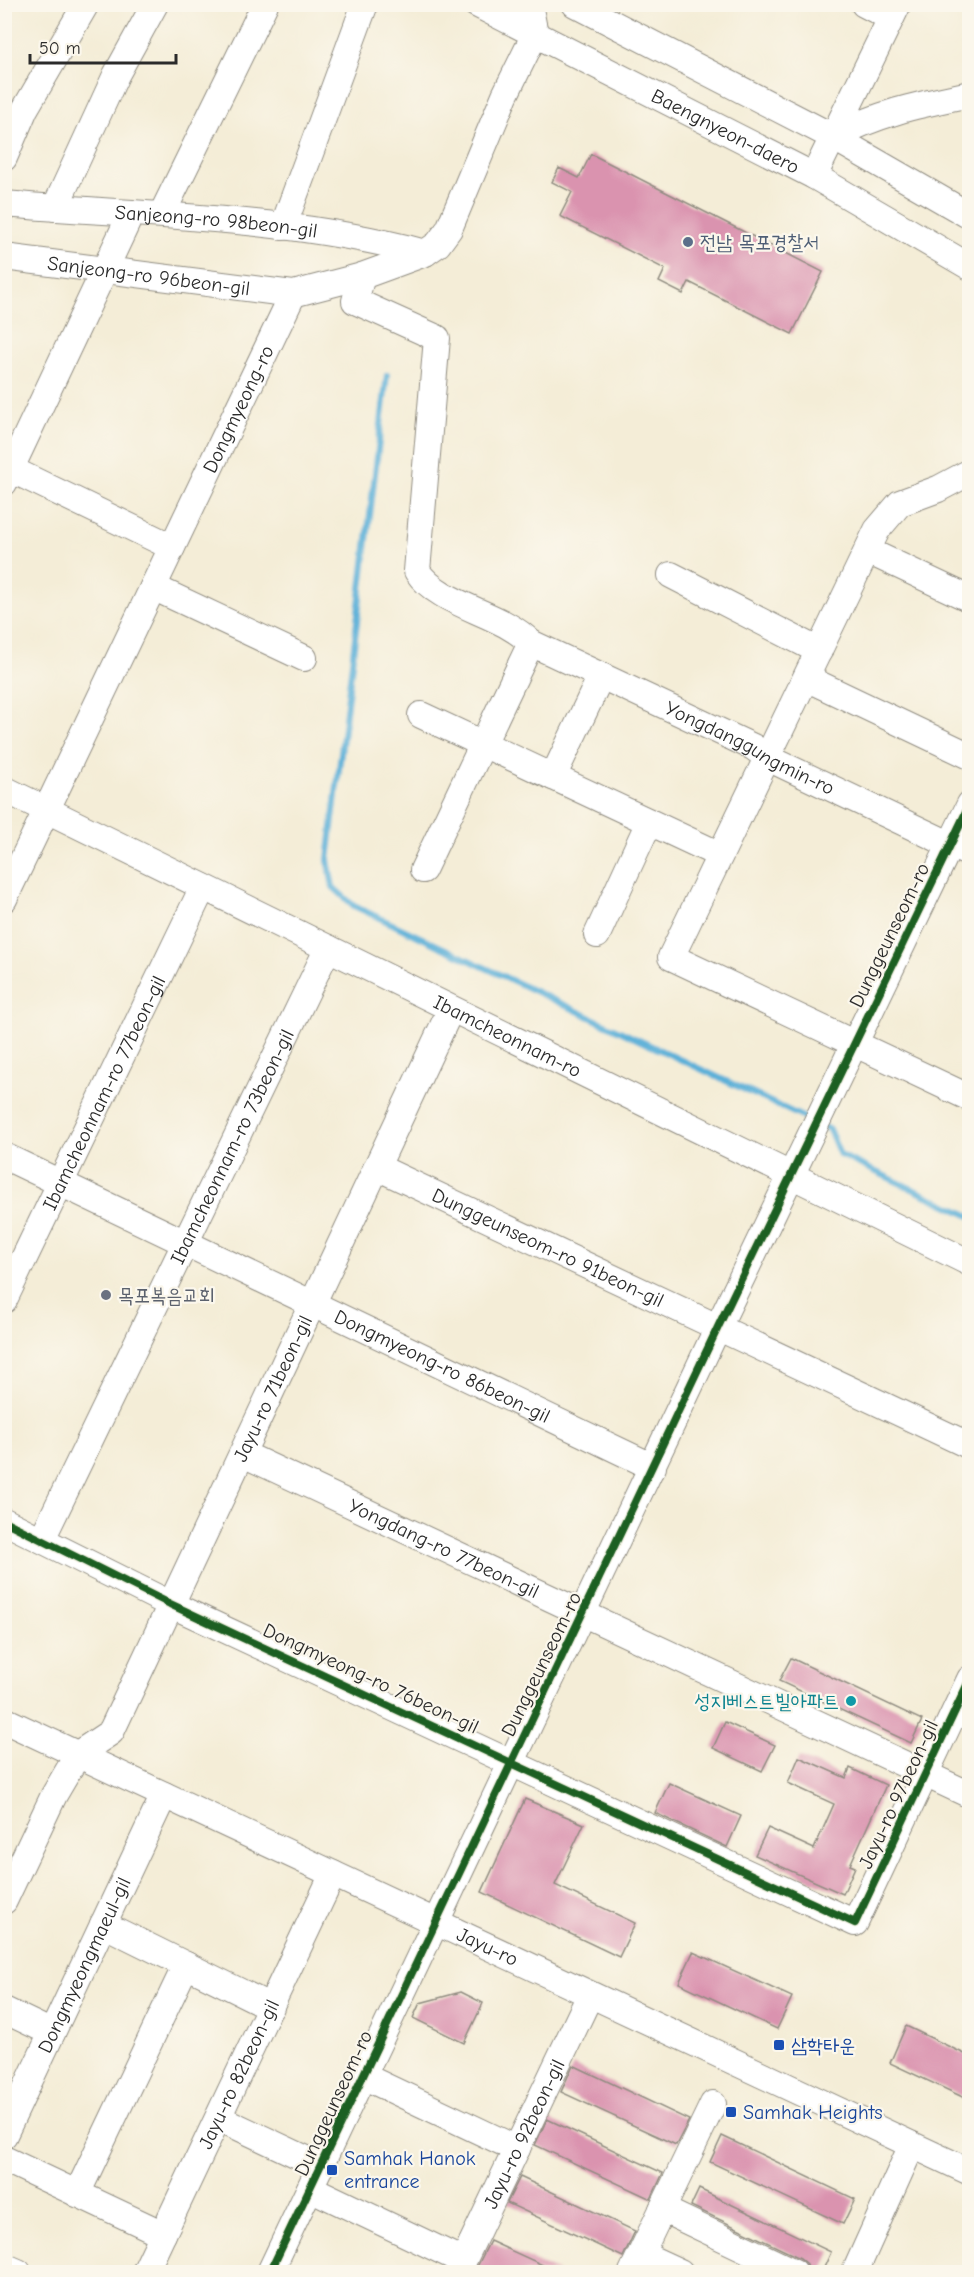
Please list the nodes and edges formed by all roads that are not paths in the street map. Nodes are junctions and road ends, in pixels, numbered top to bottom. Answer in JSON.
{"nodes":[{"id":1,"x":86,"y":4,"type":"edge"},
{"id":2,"x":155,"y":4,"type":"edge"},
{"id":3,"x":265,"y":4,"type":"edge"},
{"id":4,"x":364,"y":4,"type":"edge"},
{"id":5,"x":476,"y":4,"type":"edge"},
{"id":6,"x":529,"y":4,"type":"edge"},
{"id":7,"x":575,"y":4,"type":"edge"},
{"id":8,"x":864,"y":4,"type":"edge"},
{"id":9,"x":895,"y":11,"type":"edge"},
{"id":10,"x":535,"y":34,"type":"junction"},
{"id":11,"x":969,"y":94,"type":"edge"},
{"id":12,"x":15,"y":105,"type":"edge"},
{"id":13,"x":833,"y":137,"type":"junction"},
{"id":14,"x":4,"y":158,"type":"edge"},
{"id":15,"x":814,"y":176,"type":"junction"},
{"id":16,"x":4,"y":204,"type":"edge"},
{"id":17,"x":55,"y":208,"type":"junction"},
{"id":18,"x":131,"y":214,"type":"junction"},
{"id":19,"x":162,"y":214,"type":"junction"},
{"id":20,"x":969,"y":216,"type":"edge"},
{"id":21,"x":283,"y":227,"type":"junction"},
{"id":22,"x":425,"y":253,"type":"junction"},
{"id":23,"x":4,"y":256,"type":"edge"},
{"id":24,"x":969,"y":267,"type":"edge"},
{"id":25,"x":105,"y":269,"type":"junction"},
{"id":26,"x":362,"y":276,"type":"junction"},
{"id":27,"x":293,"y":294,"type":"junction"},
{"id":28,"x":969,"y":472,"type":"edge"},
{"id":29,"x":7,"y":473,"type":"edge"},
{"id":30,"x":172,"y":547,"type":"junction"},
{"id":31,"x":868,"y":551,"type":"junction"},
{"id":32,"x":671,"y":575,"type":"dead end"},
{"id":33,"x":153,"y":587,"type":"junction"},
{"id":34,"x":969,"y":599,"type":"edge"},
{"id":35,"x":531,"y":643,"type":"junction"},
{"id":36,"x":819,"y":651,"type":"junction"},
{"id":37,"x":304,"y":658,"type":"dead end"},
{"id":38,"x":601,"y":676,"type":"junction"},
{"id":39,"x":806,"y":678,"type":"junction"},
{"id":40,"x":421,"y":715,"type":"dead end"},
{"id":41,"x":483,"y":744,"type":"junction"},
{"id":42,"x":969,"y":756,"type":"edge"},
{"id":43,"x":768,"y":758,"type":"junction"},
{"id":44,"x":553,"y":777,"type":"junction"},
{"id":45,"x":4,"y":789,"type":"edge"},
{"id":46,"x":969,"y":804,"type":"edge"},
{"id":47,"x":47,"y":809,"type":"junction"},
{"id":48,"x":649,"y":822,"type":"junction"},
{"id":49,"x":960,"y":850,"type":"edge"},
{"id":50,"x":720,"y":855,"type":"junction"},
{"id":51,"x":423,"y":870,"type":"dead end"},
{"id":52,"x":203,"y":887,"type":"junction"},
{"id":53,"x":4,"y":899,"type":"edge"},
{"id":54,"x":597,"y":935,"type":"dead end"},
{"id":55,"x":328,"y":948,"type":"junction"},
{"id":56,"x":451,"y":1008,"type":"junction"},
{"id":57,"x":855,"y":1043,"type":"junction"},
{"id":58,"x":969,"y":1098,"type":"edge"},
{"id":59,"x":4,"y":1156,"type":"edge"},
{"id":60,"x":377,"y":1167,"type":"junction"},
{"id":61,"x":794,"y":1171,"type":"junction"},
{"id":62,"x":61,"y":1183,"type":"junction"},
{"id":63,"x":185,"y":1243,"type":"junction"},
{"id":64,"x":969,"y":1263,"type":"edge"},
{"id":65,"x":4,"y":1300,"type":"edge"},
{"id":66,"x":314,"y":1304,"type":"junction"},
{"id":67,"x":718,"y":1327,"type":"junction"},
{"id":68,"x":969,"y":1446,"type":"edge"},
{"id":69,"x":243,"y":1454,"type":"junction"},
{"id":70,"x":653,"y":1467,"type":"junction"},
{"id":71,"x":4,"y":1521,"type":"edge"},
{"id":72,"x":42,"y":1539,"type":"junction"},
{"id":73,"x":170,"y":1604,"type":"junction"},
{"id":74,"x":583,"y":1614,"type":"junction"},
{"id":75,"x":969,"y":1679,"type":"edge"},
{"id":76,"x":4,"y":1720,"type":"edge"},
{"id":77,"x":78,"y":1754,"type":"junction"},
{"id":78,"x":513,"y":1761,"type":"junction"},
{"id":79,"x":925,"y":1774,"type":"junction"},
{"id":80,"x":164,"y":1795,"type":"junction"},
{"id":81,"x":969,"y":1795,"type":"edge"},
{"id":82,"x":333,"y":1874,"type":"junction"},
{"id":83,"x":8,"y":1885,"type":"edge"},
{"id":84,"x":436,"y":1923,"type":"junction"},
{"id":85,"x":855,"y":1923,"type":"joint"},
{"id":86,"x":103,"y":1924,"type":"junction"},
{"id":87,"x":186,"y":1965,"type":"junction"},
{"id":88,"x":590,"y":1995,"type":"junction"},
{"id":89,"x":271,"y":2007,"type":"junction"},
{"id":90,"x":4,"y":2010,"type":"edge"},
{"id":91,"x":52,"y":2033,"type":"junction"},
{"id":92,"x":363,"y":2076,"type":"junction"},
{"id":93,"x":713,"y":2104,"type":"dead end"},
{"id":94,"x":219,"y":2118,"type":"junction"},
{"id":95,"x":4,"y":2135,"type":"edge"},
{"id":96,"x":912,"y":2145,"type":"junction"},
{"id":97,"x":517,"y":2149,"type":"junction"},
{"id":98,"x":4,"y":2159,"type":"edge"},
{"id":99,"x":969,"y":2172,"type":"edge"},
{"id":100,"x":316,"y":2177,"type":"junction"},
{"id":101,"x":77,"y":2194,"type":"junction"},
{"id":102,"x":662,"y":2210,"type":"junction"},
{"id":103,"x":162,"y":2234,"type":"junction"},
{"id":104,"x":637,"y":2263,"type":"edge"},
{"id":105,"x":4,"y":2266,"type":"edge"},
{"id":106,"x":461,"y":2267,"type":"edge"},
{"id":107,"x":18,"y":2272,"type":"edge"},
{"id":108,"x":145,"y":2272,"type":"edge"},
{"id":109,"x":270,"y":2272,"type":"edge"},
{"id":110,"x":680,"y":2272,"type":"edge"},
{"id":111,"x":794,"y":2272,"type":"edge"},
{"id":112,"x":855,"y":2272,"type":"edge"}],
"edges":[{"from":1,"to":12,"type":"street"},
{"from":2,"to":17,"type":"street"},
{"from":3,"to":19,"type":"street"},
{"from":4,"to":21,"type":"street"},
{"from":5,"to":10,"type":"street","name":"Baengnyeon-daero"},
{"from":6,"to":10,"type":"street"},
{"from":7,"to":13,"type":"street"},
{"from":8,"to":9,"type":"street"},
{"from":9,"to":13,"type":"street"},
{"from":10,"to":15,"type":"street","name":"Baengnyeon-daero"},
{"from":10,"to":22,"type":"street"},
{"from":11,"to":13,"type":"street"},
{"from":12,"to":14,"type":"street"},
{"from":13,"to":15,"type":"street"},
{"from":13,"to":20,"type":"street"},
{"from":15,"to":24,"type":"street","name":"Baengnyeon-daero"},
{"from":16,"to":17,"type":"street","name":"Sanjeong-ro 98beon-gil"},
{"from":17,"to":18,"type":"street","name":"Sanjeong-ro 98beon-gil"},
{"from":18,"to":19,"type":"street","name":"Sanjeong-ro 98beon-gil"},
{"from":18,"to":25,"type":"street"},
{"from":19,"to":21,"type":"street","name":"Sanjeong-ro 98beon-gil"},
{"from":21,"to":22,"type":"street","name":"Sanjeong-ro 98beon-gil"},
{"from":22,"to":26,"type":"street"},
{"from":23,"to":25,"type":"street","name":"Sanjeong-ro 96beon-gil"},
{"from":25,"to":27,"type":"street","name":"Sanjeong-ro 96beon-gil"},
{"from":25,"to":29,"type":"street"},
{"from":26,"to":27,"type":"street"},
{"from":26,"to":35,"type":"street","name":"Yongdanggungmin-ro"},
{"from":27,"to":30,"type":"street","name":"Dongmyeong-ro"},
{"from":28,"to":31,"type":"street"},
{"from":29,"to":30,"type":"street"},
{"from":30,"to":33,"type":"street","name":"Dongmyeong-ro"},
{"from":31,"to":34,"type":"street"},
{"from":31,"to":36,"type":"street"},
{"from":32,"to":36,"type":"street"},
{"from":33,"to":37,"type":"street"},
{"from":33,"to":47,"type":"street","name":"Dongmyeong-ro"},
{"from":35,"to":38,"type":"street","name":"Yongdanggungmin-ro"},
{"from":35,"to":41,"type":"street"},
{"from":36,"to":39,"type":"street"},
{"from":38,"to":43,"type":"street","name":"Yongdanggungmin-ro"},
{"from":38,"to":44,"type":"street"},
{"from":39,"to":42,"type":"street"},
{"from":39,"to":43,"type":"street"},
{"from":40,"to":41,"type":"street"},
{"from":41,"to":44,"type":"street"},
{"from":41,"to":51,"type":"street"},
{"from":43,"to":49,"type":"street","name":"Yongdanggungmin-ro"},
{"from":43,"to":50,"type":"street"},
{"from":44,"to":48,"type":"street"},
{"from":45,"to":47,"type":"street","name":"Ibamcheonnam-ro"},
{"from":46,"to":49,"type":"street","name":"Dunggeunseom-ro"},
{"from":47,"to":52,"type":"street","name":"Ibamcheonnam-ro"},
{"from":47,"to":53,"type":"street","name":"Dongmyeong-ro"},
{"from":48,"to":50,"type":"street"},
{"from":48,"to":54,"type":"street"},
{"from":49,"to":57,"type":"street","name":"Dunggeunseom-ro"},
{"from":50,"to":57,"type":"street"},
{"from":52,"to":55,"type":"street","name":"Ibamcheonnam-ro"},
{"from":52,"to":62,"type":"street","name":"Ibamcheonnam-ro 77beon-gil"},
{"from":55,"to":56,"type":"street","name":"Ibamcheonnam-ro"},
{"from":55,"to":63,"type":"street","name":"Ibamcheonnam-ro 73beon-gil"},
{"from":56,"to":60,"type":"street","name":"Jayu-ro 71beon-gil"},
{"from":56,"to":61,"type":"street","name":"Ibamcheonnam-ro"},
{"from":57,"to":58,"type":"street"},
{"from":57,"to":61,"type":"street","name":"Dunggeunseom-ro"},
{"from":59,"to":62,"type":"street","name":"Dongmyeong-ro 86beon-gil"},
{"from":60,"to":66,"type":"street","name":"Jayu-ro 71beon-gil"},
{"from":60,"to":67,"type":"street","name":"Dunggeunseom-ro 91beon-gil"},
{"from":61,"to":64,"type":"street","name":"Ibamcheonnam-ro"},
{"from":61,"to":67,"type":"street","name":"Dunggeunseom-ro"},
{"from":62,"to":63,"type":"street","name":"Dongmyeong-ro 86beon-gil"},
{"from":62,"to":65,"type":"street","name":"Ibamcheonnam-ro 77beon-gil"},
{"from":63,"to":66,"type":"street","name":"Dongmyeong-ro 86beon-gil"},
{"from":63,"to":72,"type":"street","name":"Ibamcheonnam-ro 73beon-gil"},
{"from":66,"to":69,"type":"street","name":"Jayu-ro 71beon-gil"},
{"from":66,"to":70,"type":"street","name":"Dongmyeong-ro 86beon-gil"},
{"from":67,"to":68,"type":"street","name":"Dunggeunseom-ro 91beon-gil"},
{"from":67,"to":70,"type":"street","name":"Dunggeunseom-ro"},
{"from":69,"to":73,"type":"street","name":"Jayu-ro 71beon-gil"},
{"from":69,"to":74,"type":"street","name":"Yongdang-ro 77beon-gil"},
{"from":70,"to":74,"type":"street","name":"Dunggeunseom-ro"},
{"from":71,"to":72,"type":"street","name":"Dongmyeong-ro 76beon-gil"},
{"from":72,"to":73,"type":"street","name":"Dongmyeong-ro 76beon-gil"},
{"from":73,"to":77,"type":"street","name":"Jayu-ro 71beon-gil"},
{"from":73,"to":78,"type":"street","name":"Dongmyeong-ro 76beon-gil"},
{"from":74,"to":78,"type":"street","name":"Dunggeunseom-ro"},
{"from":74,"to":79,"type":"street","name":"Yongdang-ro 77beon-gil"},
{"from":75,"to":79,"type":"street","name":"Jayu-ro 97beon-gil"},
{"from":76,"to":77,"type":"street","name":"Jayu-ro"},
{"from":77,"to":80,"type":"street","name":"Jayu-ro"},
{"from":77,"to":83,"type":"street"},
{"from":78,"to":84,"type":"street","name":"Dunggeunseom-ro"},
{"from":78,"to":85,"type":"street","name":"Dongmyeong-ro 76beon-gil"},
{"from":79,"to":81,"type":"street","name":"Yongdang-ro 77beon-gil"},
{"from":79,"to":85,"type":"street","name":"Jayu-ro 97beon-gil"},
{"from":80,"to":82,"type":"street","name":"Jayu-ro"},
{"from":80,"to":86,"type":"street","name":"Dongmyeongmaeul-gil"},
{"from":82,"to":84,"type":"street","name":"Jayu-ro"},
{"from":82,"to":89,"type":"street","name":"Jayu-ro 82beon-gil"},
{"from":84,"to":88,"type":"street","name":"Jayu-ro"},
{"from":84,"to":92,"type":"street","name":"Dunggeunseom-ro"},
{"from":86,"to":87,"type":"street"},
{"from":86,"to":91,"type":"street","name":"Dongmyeongmaeul-gil"},
{"from":87,"to":89,"type":"street"},
{"from":87,"to":101,"type":"street"},
{"from":88,"to":96,"type":"street","name":"Jayu-ro"},
{"from":88,"to":97,"type":"street","name":"Jayu-ro 92beon-gil"},
{"from":89,"to":94,"type":"street","name":"Jayu-ro 82beon-gil"},
{"from":90,"to":91,"type":"street"},
{"from":91,"to":95,"type":"street","name":"Dongmyeongmaeul-gil"},
{"from":92,"to":97,"type":"street"},
{"from":92,"to":100,"type":"street","name":"Dunggeunseom-ro"},
{"from":93,"to":102,"type":"street"},
{"from":94,"to":100,"type":"street"},
{"from":94,"to":103,"type":"street","name":"Jayu-ro 82beon-gil"},
{"from":96,"to":99,"type":"street","name":"Jayu-ro"},
{"from":96,"to":112,"type":"street"},
{"from":97,"to":106,"type":"street","name":"Jayu-ro 92beon-gil"},
{"from":98,"to":101,"type":"street"},
{"from":100,"to":106,"type":"street"},
{"from":100,"to":109,"type":"street","name":"Dunggeunseom-ro"},
{"from":101,"to":103,"type":"street"},
{"from":102,"to":104,"type":"street"},
{"from":102,"to":111,"type":"street"},
{"from":103,"to":108,"type":"street","name":"Jayu-ro 82beon-gil"},
{"from":104,"to":110,"type":"street"},
{"from":105,"to":107,"type":"street"}]}
